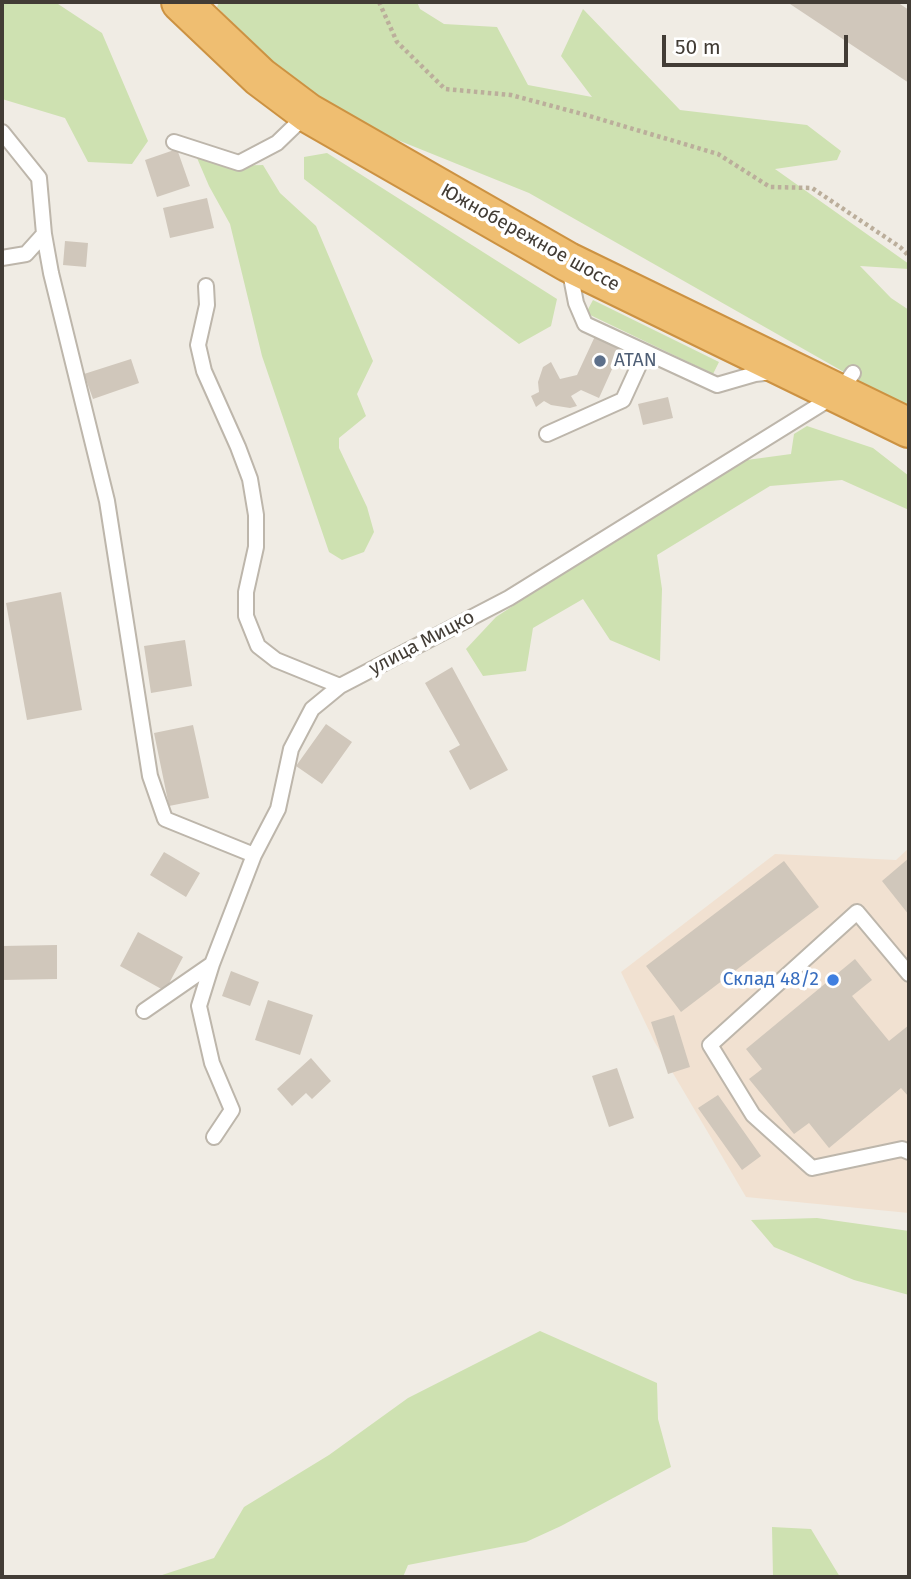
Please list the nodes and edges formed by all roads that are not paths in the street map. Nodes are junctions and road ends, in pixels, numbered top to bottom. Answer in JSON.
{"nodes":[{"id":1,"x":181,"y":2,"type":"edge"},
{"id":2,"x":216,"y":2,"type":"edge"},
{"id":3,"x":308,"y":113,"type":"junction"},
{"id":4,"x":2,"y":132,"type":"edge"},
{"id":5,"x":174,"y":142,"type":"dead end"},
{"id":6,"x":44,"y":234,"type":"junction"},
{"id":7,"x":2,"y":258,"type":"edge"},
{"id":8,"x":568,"y":262,"type":"junction"},
{"id":9,"x":206,"y":286,"type":"dead end"},
{"id":10,"x":645,"y":352,"type":"junction"},
{"id":11,"x":792,"y":370,"type":"junction"},
{"id":12,"x":846,"y":383,"type":"junction"},
{"id":13,"x":909,"y":401,"type":"edge"},
{"id":14,"x":909,"y":428,"type":"edge"},
{"id":15,"x":547,"y":434,"type":"dead end"},
{"id":16,"x":340,"y":686,"type":"junction"},
{"id":17,"x":254,"y":856,"type":"junction"},
{"id":18,"x":212,"y":964,"type":"junction"},
{"id":19,"x":909,"y":974,"type":"edge"},
{"id":20,"x":144,"y":1011,"type":"dead end"},
{"id":21,"x":214,"y":1138,"type":"dead end"},
{"id":22,"x":909,"y":1152,"type":"edge"}],
"edges":[{"from":1,"to":3,"type":"highway","name":"Южнобережное шоссе"},
{"from":2,"to":12,"type":"highway","name":"Южнобережное шоссе"},
{"from":3,"to":5,"type":"lane"},
{"from":3,"to":8,"type":"highway","name":"Южнобережное шоссе"},
{"from":4,"to":6,"type":"lane"},
{"from":6,"to":7,"type":"lane"},
{"from":6,"to":17,"type":"lane"},
{"from":8,"to":10,"type":"lane"},
{"from":8,"to":11,"type":"highway","name":"Южнобережное шоссе"},
{"from":9,"to":16,"type":"lane"},
{"from":10,"to":11,"type":"lane"},
{"from":10,"to":15,"type":"lane"},
{"from":11,"to":12,"type":"highway","name":"Южнобережное шоссе"},
{"from":12,"to":13,"type":"highway","name":"Южнобережное шоссе"},
{"from":12,"to":14,"type":"highway","name":"Южнобережное шоссе"},
{"from":12,"to":16,"type":"lane","name":"улица Мицко"},
{"from":16,"to":17,"type":"lane","name":"улица Мицко"},
{"from":17,"to":18,"type":"lane","name":"улица Мицко"},
{"from":18,"to":20,"type":"lane"},
{"from":18,"to":21,"type":"lane","name":"улица Мицко"},
{"from":19,"to":22,"type":"lane"}]}
